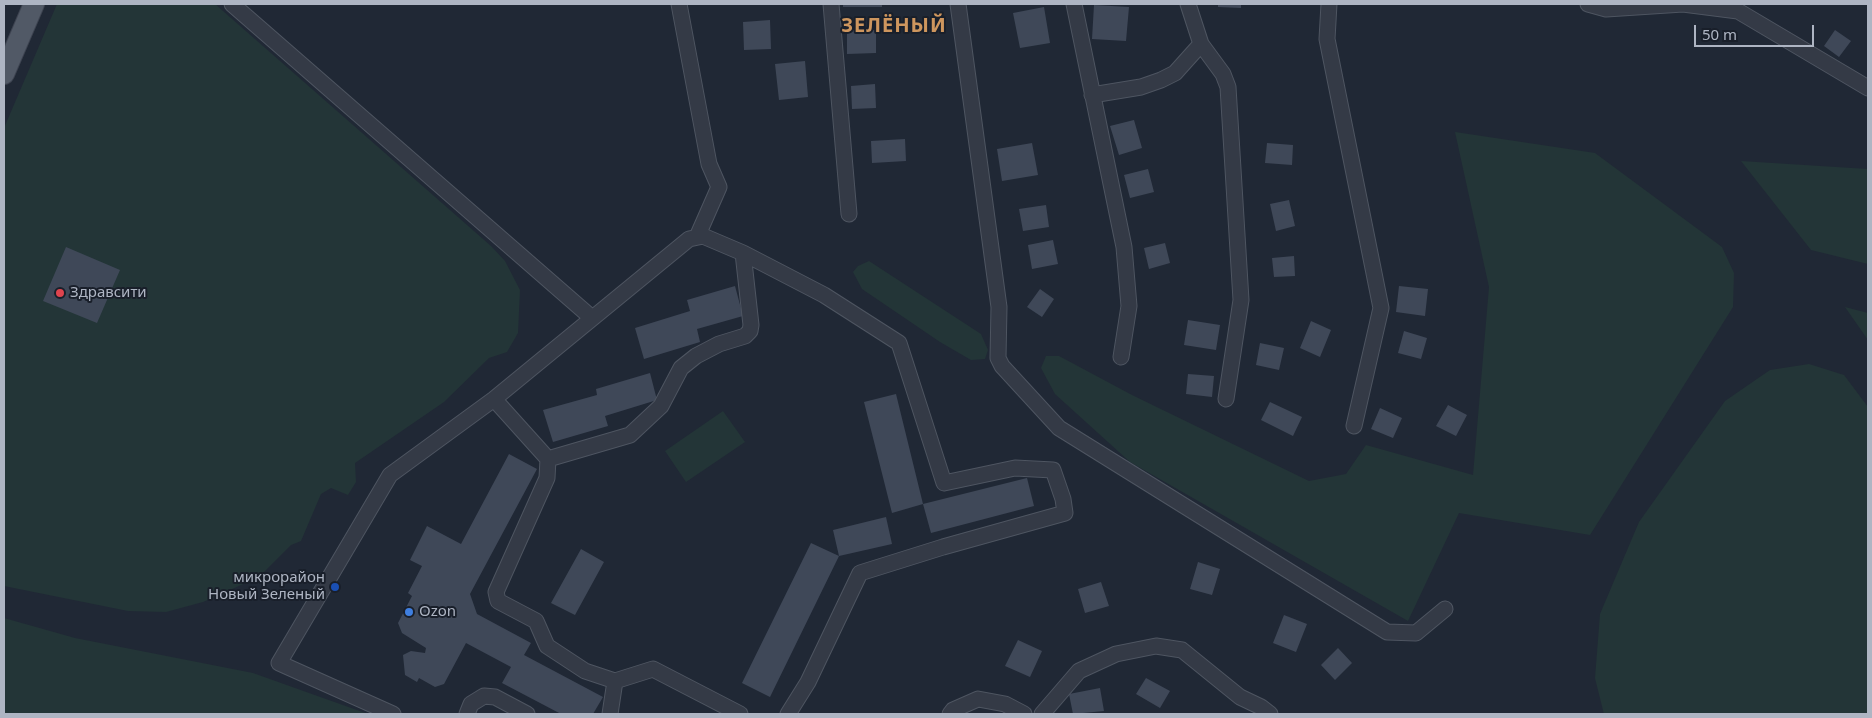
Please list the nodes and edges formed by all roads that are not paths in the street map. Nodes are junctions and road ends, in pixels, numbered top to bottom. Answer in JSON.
{"nodes":[{"id":1,"x":34,"y":4,"type":"edge"},
{"id":2,"x":232,"y":4,"type":"edge"},
{"id":3,"x":679,"y":4,"type":"edge"},
{"id":4,"x":830,"y":4,"type":"edge"},
{"id":5,"x":958,"y":4,"type":"edge"},
{"id":6,"x":1074,"y":4,"type":"edge"},
{"id":7,"x":1188,"y":4,"type":"edge"},
{"id":8,"x":1329,"y":4,"type":"edge"},
{"id":9,"x":1588,"y":4,"type":"edge"},
{"id":10,"x":1201,"y":44,"type":"junction"},
{"id":11,"x":4,"y":74,"type":"edge"},
{"id":12,"x":1868,"y":88,"type":"edge"},
{"id":13,"x":1092,"y":95,"type":"junction"},
{"id":14,"x":849,"y":214,"type":"dead end"},
{"id":15,"x":697,"y":237,"type":"junction"},
{"id":16,"x":743,"y":253,"type":"junction"},
{"id":17,"x":592,"y":318,"type":"junction"},
{"id":18,"x":1121,"y":357,"type":"dead end"},
{"id":19,"x":494,"y":399,"type":"junction"},
{"id":20,"x":1226,"y":399,"type":"dead end"},
{"id":21,"x":1354,"y":426,"type":"dead end"},
{"id":22,"x":548,"y":459,"type":"junction"},
{"id":23,"x":1445,"y":609,"type":"dead end"},
{"id":24,"x":615,"y":681,"type":"junction"},
{"id":25,"x":720,"y":709,"type":"edge"},
{"id":26,"x":393,"y":714,"type":"edge"},
{"id":27,"x":467,"y":714,"type":"edge"},
{"id":28,"x":527,"y":714,"type":"edge"},
{"id":29,"x":610,"y":714,"type":"edge"},
{"id":30,"x":740,"y":714,"type":"edge"},
{"id":31,"x":788,"y":714,"type":"edge"},
{"id":32,"x":950,"y":714,"type":"edge"},
{"id":33,"x":1024,"y":714,"type":"edge"},
{"id":34,"x":1042,"y":714,"type":"edge"},
{"id":35,"x":1270,"y":714,"type":"edge"}],
"edges":[{"from":1,"to":11,"type":"main road"},
{"from":2,"to":17,"type":"street"},
{"from":3,"to":15,"type":"street"},
{"from":4,"to":14,"type":"street"},
{"from":5,"to":23,"type":"street"},
{"from":6,"to":13,"type":"street"},
{"from":7,"to":10,"type":"street"},
{"from":8,"to":21,"type":"street"},
{"from":9,"to":12,"type":"street"},
{"from":10,"to":13,"type":"street"},
{"from":10,"to":20,"type":"street"},
{"from":13,"to":18,"type":"street"},
{"from":15,"to":16,"type":"street"},
{"from":15,"to":17,"type":"street"},
{"from":16,"to":22,"type":"street"},
{"from":16,"to":31,"type":"street"},
{"from":17,"to":19,"type":"street"},
{"from":19,"to":22,"type":"street"},
{"from":19,"to":26,"type":"street"},
{"from":22,"to":24,"type":"street"},
{"from":24,"to":25,"type":"street"},
{"from":24,"to":29,"type":"street"},
{"from":25,"to":30,"type":"street"},
{"from":27,"to":28,"type":"street"},
{"from":32,"to":33,"type":"street"},
{"from":34,"to":35,"type":"street"}]}
